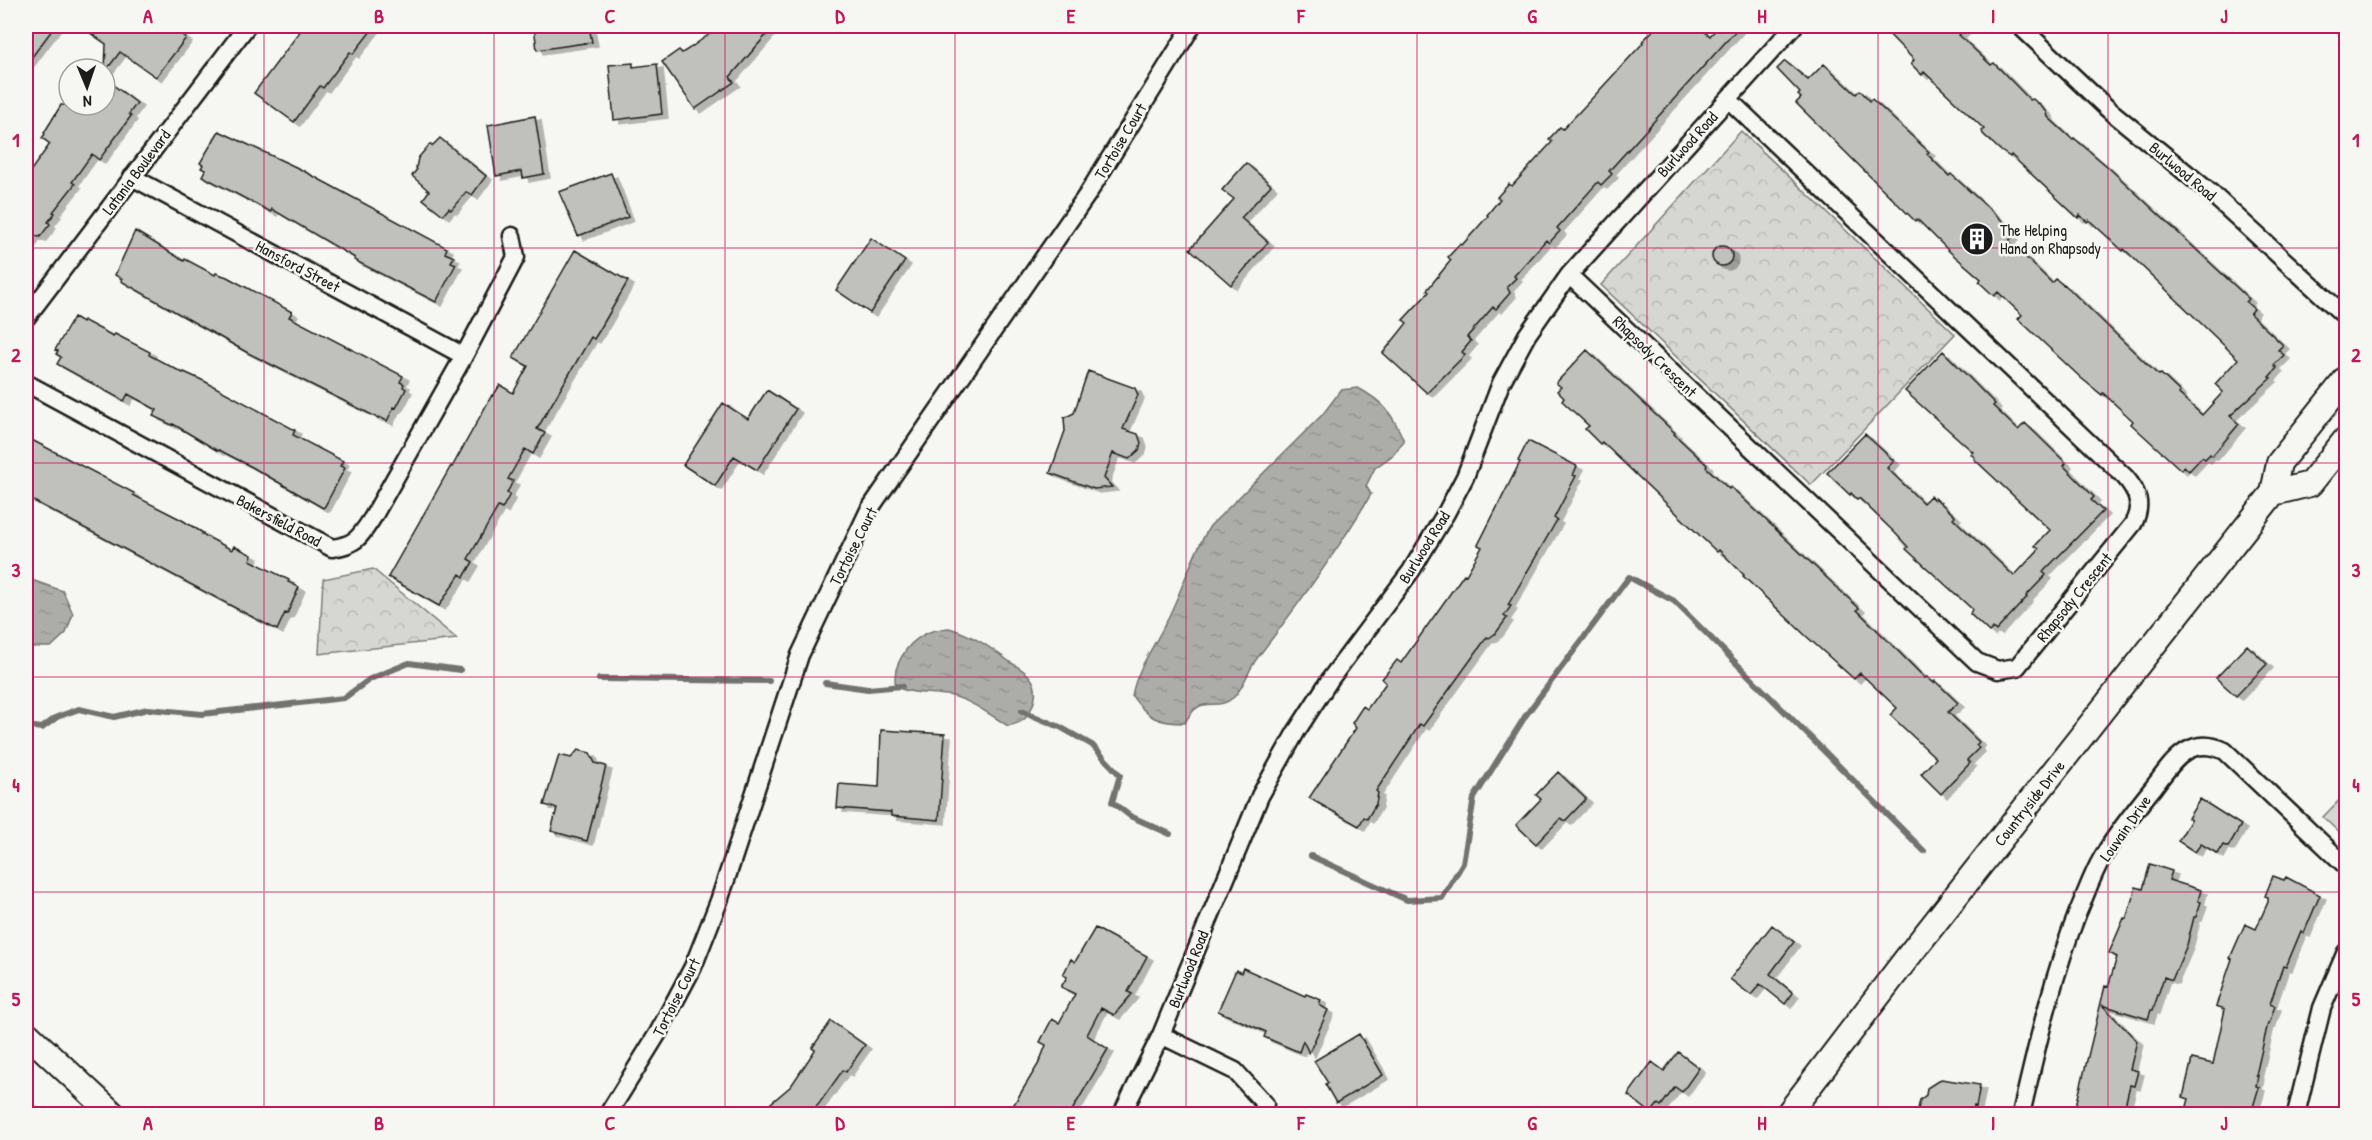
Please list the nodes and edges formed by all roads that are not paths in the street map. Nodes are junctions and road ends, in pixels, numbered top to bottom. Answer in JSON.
{"nodes":[{"id":1,"x":246,"y":26,"type":"edge"},
{"id":2,"x":1191,"y":26,"type":"edge"},
{"id":3,"x":1794,"y":26,"type":"edge"},
{"id":4,"x":2019,"y":26,"type":"edge"},
{"id":5,"x":1728,"y":99,"type":"junction"},
{"id":6,"x":132,"y":177,"type":"junction"},
{"id":7,"x":512,"y":236,"type":"dead end"},
{"id":8,"x":1569,"y":275,"type":"junction"},
{"id":9,"x":2346,"y":317,"type":"edge"},
{"id":10,"x":26,"y":318,"type":"edge"},
{"id":11,"x":464,"y":356,"type":"junction"},
{"id":12,"x":2346,"y":379,"type":"edge"},
{"id":13,"x":26,"y":383,"type":"edge"},
{"id":14,"x":2346,"y":439,"type":"edge"},
{"id":15,"x":2273,"y":493,"type":"junction"},
{"id":16,"x":2346,"y":866,"type":"edge"},
{"id":17,"x":2346,"y":952,"type":"edge"},
{"id":18,"x":26,"y":1033,"type":"edge"},
{"id":19,"x":1161,"y":1035,"type":"junction"},
{"id":20,"x":1265,"y":1104,"type":"dead end"},
{"id":21,"x":113,"y":1114,"type":"edge"},
{"id":22,"x":608,"y":1114,"type":"edge"},
{"id":23,"x":1122,"y":1114,"type":"edge"},
{"id":24,"x":1788,"y":1114,"type":"edge"},
{"id":25,"x":2021,"y":1114,"type":"edge"},
{"id":26,"x":2295,"y":1114,"type":"edge"}],
"edges":[{"from":1,"to":6,"type":"street","name":"Latania Boulevard"},
{"from":2,"to":22,"type":"street","name":"Tortoise Court"},
{"from":3,"to":5,"type":"street","name":"Burlwood Road"},
{"from":4,"to":9,"type":"street","name":"Burlwood Road"},
{"from":5,"to":8,"type":"street","name":"Burlwood Road"},
{"from":5,"to":8,"type":"street","name":"Rhapsody Crescent"},
{"from":6,"to":10,"type":"street","name":"Latania Boulevard"},
{"from":6,"to":11,"type":"street","name":"Hansford Street"},
{"from":7,"to":11,"type":"street","name":"Bakersfield Road"},
{"from":8,"to":19,"type":"street","name":"Burlwood Road"},
{"from":11,"to":13,"type":"street","name":"Bakersfield Road"},
{"from":12,"to":15,"type":"main road","name":"Countryside Drive"},
{"from":14,"to":15,"type":"main road"},
{"from":15,"to":24,"type":"main road","name":"Countryside Drive"},
{"from":16,"to":25,"type":"street","name":"Louvain Drive"},
{"from":17,"to":26,"type":"street"},
{"from":18,"to":21,"type":"main road"},
{"from":19,"to":20,"type":"street"},
{"from":19,"to":23,"type":"street","name":"Burlwood Road"}]}
